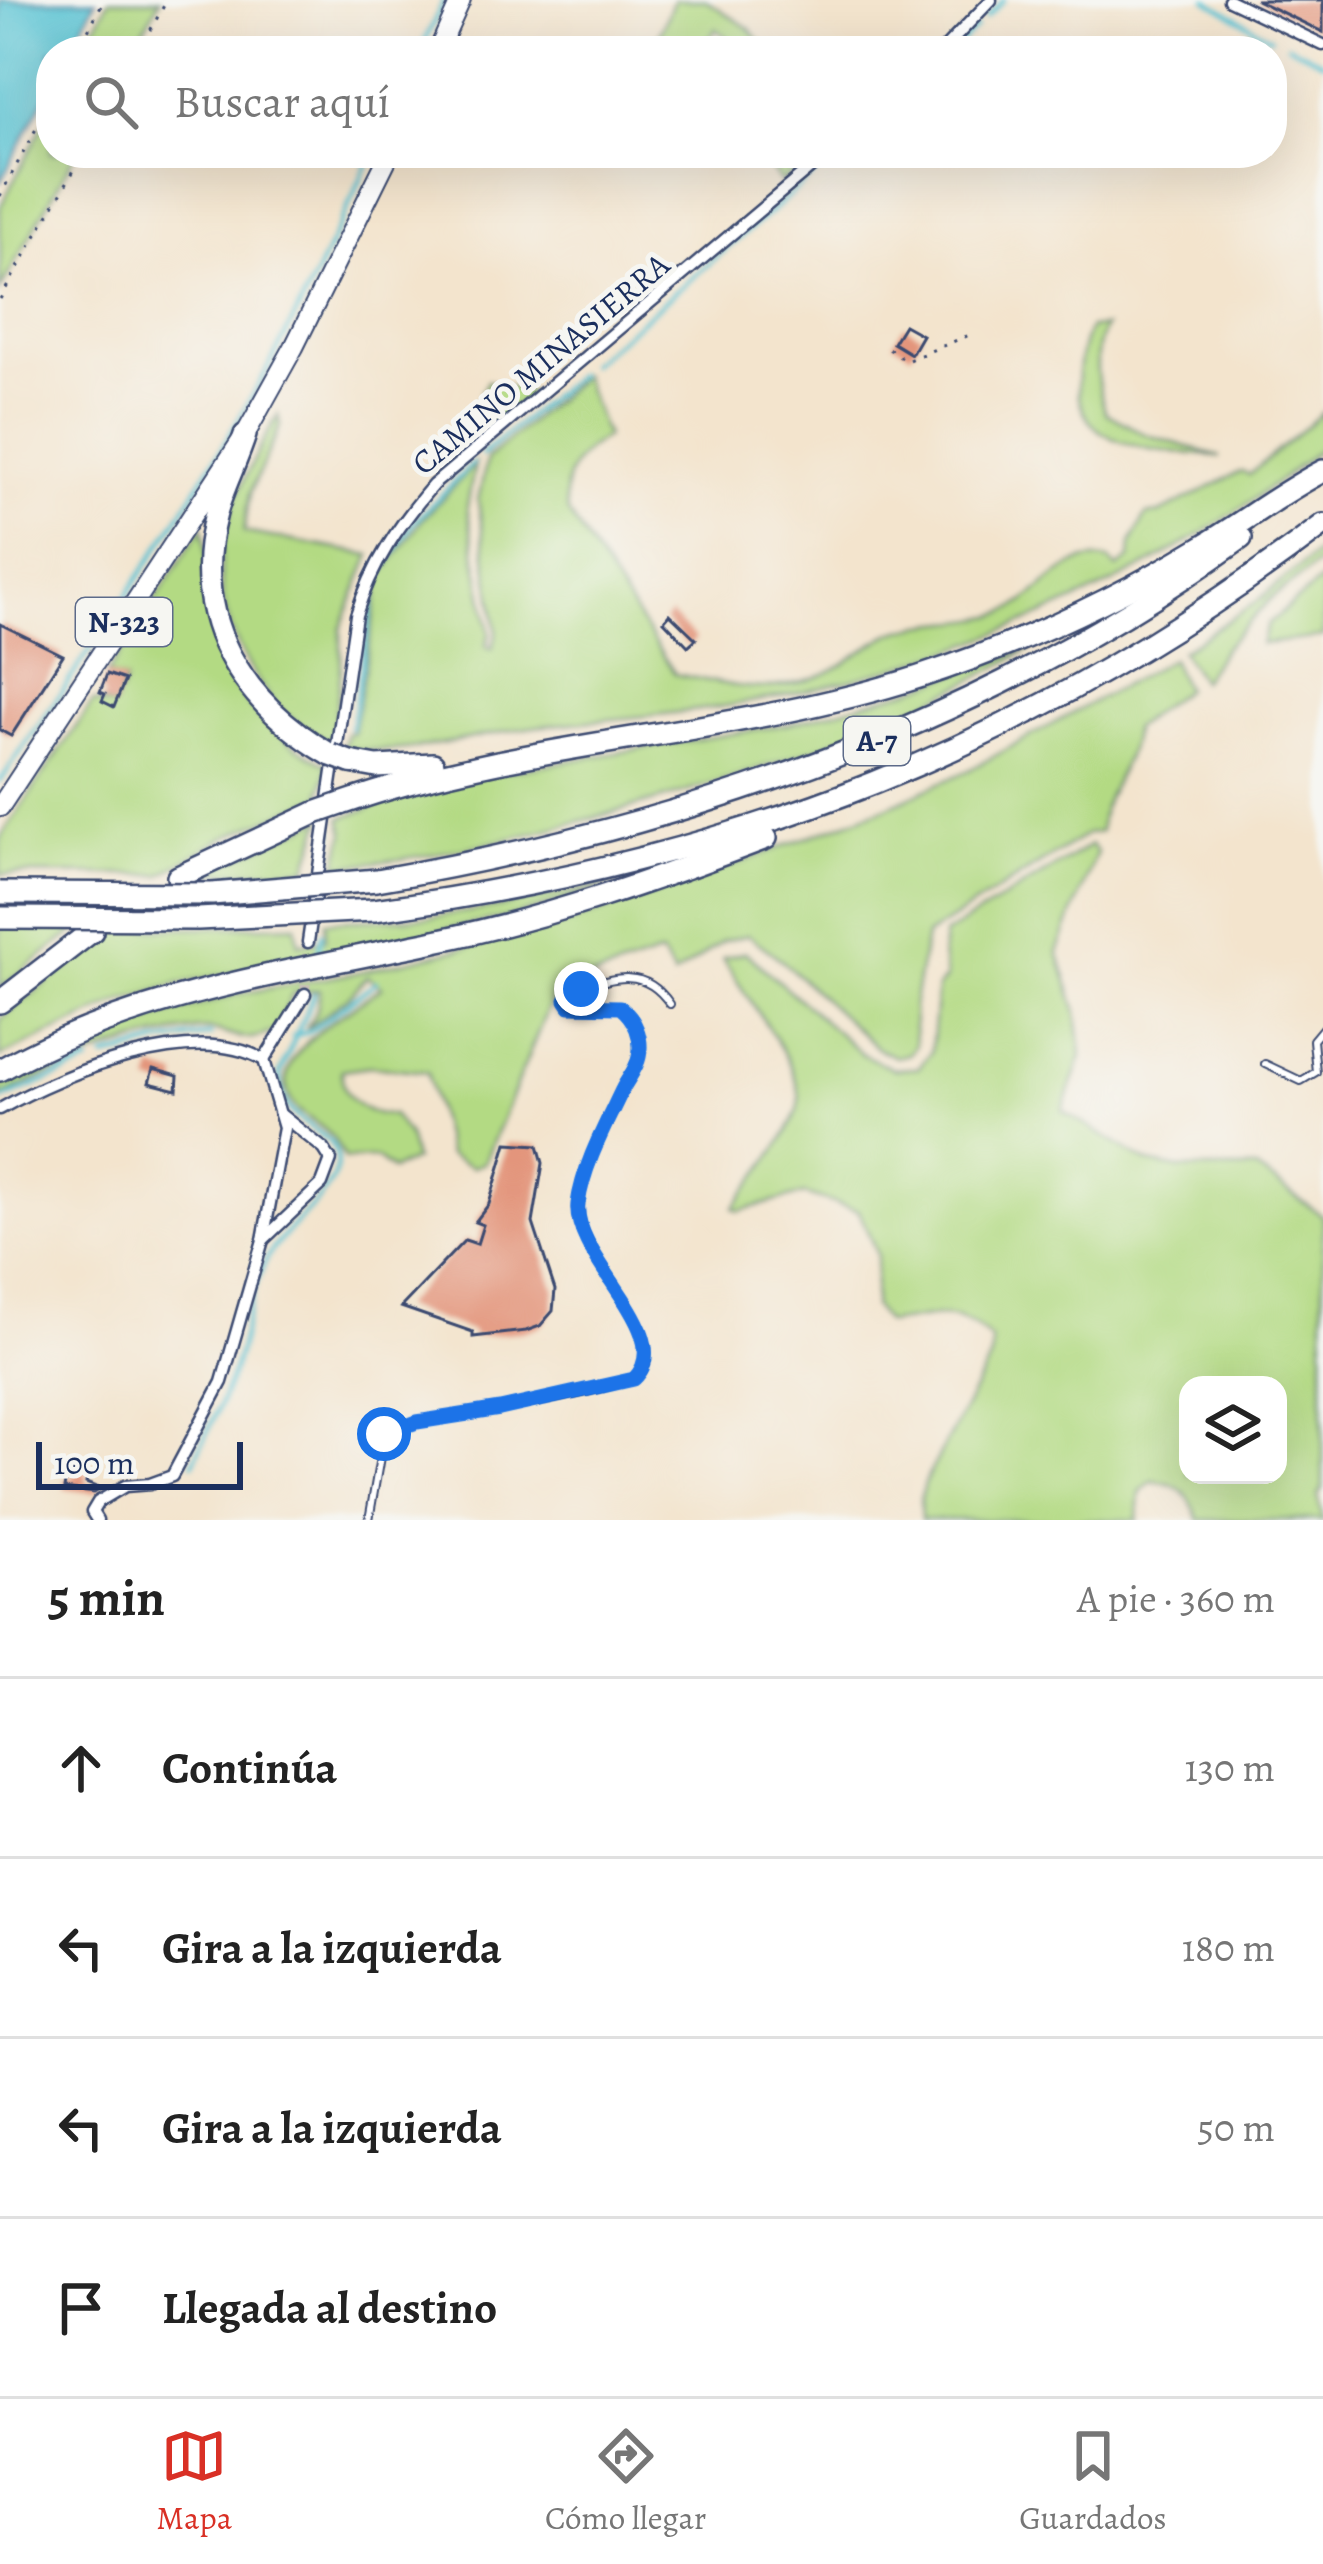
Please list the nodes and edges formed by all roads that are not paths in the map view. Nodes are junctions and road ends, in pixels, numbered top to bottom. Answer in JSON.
{"nodes":[{"id":1,"x":461,"y":0,"type":"edge"},
{"id":2,"x":991,"y":0,"type":"edge"},
{"id":3,"x":1229,"y":0,"type":"edge"},
{"id":4,"x":445,"y":36,"type":"edge"},
{"id":5,"x":956,"y":36,"type":"edge"},
{"id":6,"x":1323,"y":45,"type":"edge"},
{"id":7,"x":383,"y":168,"type":"edge"},
{"id":8,"x":810,"y":168,"type":"edge"},
{"id":9,"x":245,"y":435,"type":"junction"},
{"id":10,"x":1323,"y":473,"type":"edge"},
{"id":11,"x":1323,"y":524,"type":"edge"},
{"id":12,"x":522,"y":756,"type":"junction"},
{"id":13,"x":889,"y":778,"type":"junction"},
{"id":14,"x":0,"y":807,"type":"edge"},
{"id":15,"x":178,"y":877,"type":"dead end"},
{"id":16,"x":0,"y":892,"type":"edge"},
{"id":17,"x":0,"y":917,"type":"edge"},
{"id":18,"x":92,"y":931,"type":"dead end"},
{"id":19,"x":308,"y":942,"type":"tunnel mouth"},
{"id":20,"x":305,"y":994,"type":"tunnel mouth"},
{"id":21,"x":0,"y":1003,"type":"edge"},
{"id":22,"x":670,"y":1004,"type":"dead end"},
{"id":23,"x":1323,"y":1028,"type":"edge"},
{"id":24,"x":264,"y":1060,"type":"junction"},
{"id":25,"x":1265,"y":1064,"type":"dead end"},
{"id":26,"x":0,"y":1070,"type":"edge"},
{"id":27,"x":0,"y":1108,"type":"edge"},
{"id":28,"x":280,"y":1114,"type":"junction"},
{"id":29,"x":263,"y":1240,"type":"junction"},
{"id":30,"x":97,"y":1520,"type":"edge"},
{"id":31,"x":369,"y":1520,"type":"edge"}],
"edges":[{"from":1,"to":4,"type":"highway"},
{"from":2,"to":5,"type":"street"},
{"from":3,"to":6,"type":"street"},
{"from":7,"to":9,"type":"highway","number":"N-323"},
{"from":8,"to":19,"type":"street","name":"CAMINO MINASIERRA"},
{"from":9,"to":12,"type":"highway"},
{"from":9,"to":14,"type":"highway","number":"N-323"},
{"from":10,"to":12,"type":"highway"},
{"from":10,"to":16,"type":"highway","number":"A-7","bridge":true},
{"from":11,"to":13,"type":"highway","number":"A-7"},
{"from":12,"to":15,"type":"highway","bridge":true},
{"from":13,"to":17,"type":"highway","number":"A-7","bridge":true},
{"from":13,"to":26,"type":"highway"},
{"from":18,"to":21,"type":"highway"},
{"from":20,"to":24,"type":"street"},
{"from":22,"to":31,"type":"lane"},
{"from":23,"to":25,"type":"lane"},
{"from":24,"to":27,"type":"street"},
{"from":24,"to":28,"type":"street"},
{"from":28,"to":29,"type":"street"},
{"from":28,"to":29,"type":"street"},
{"from":29,"to":30,"type":"street"}]}
